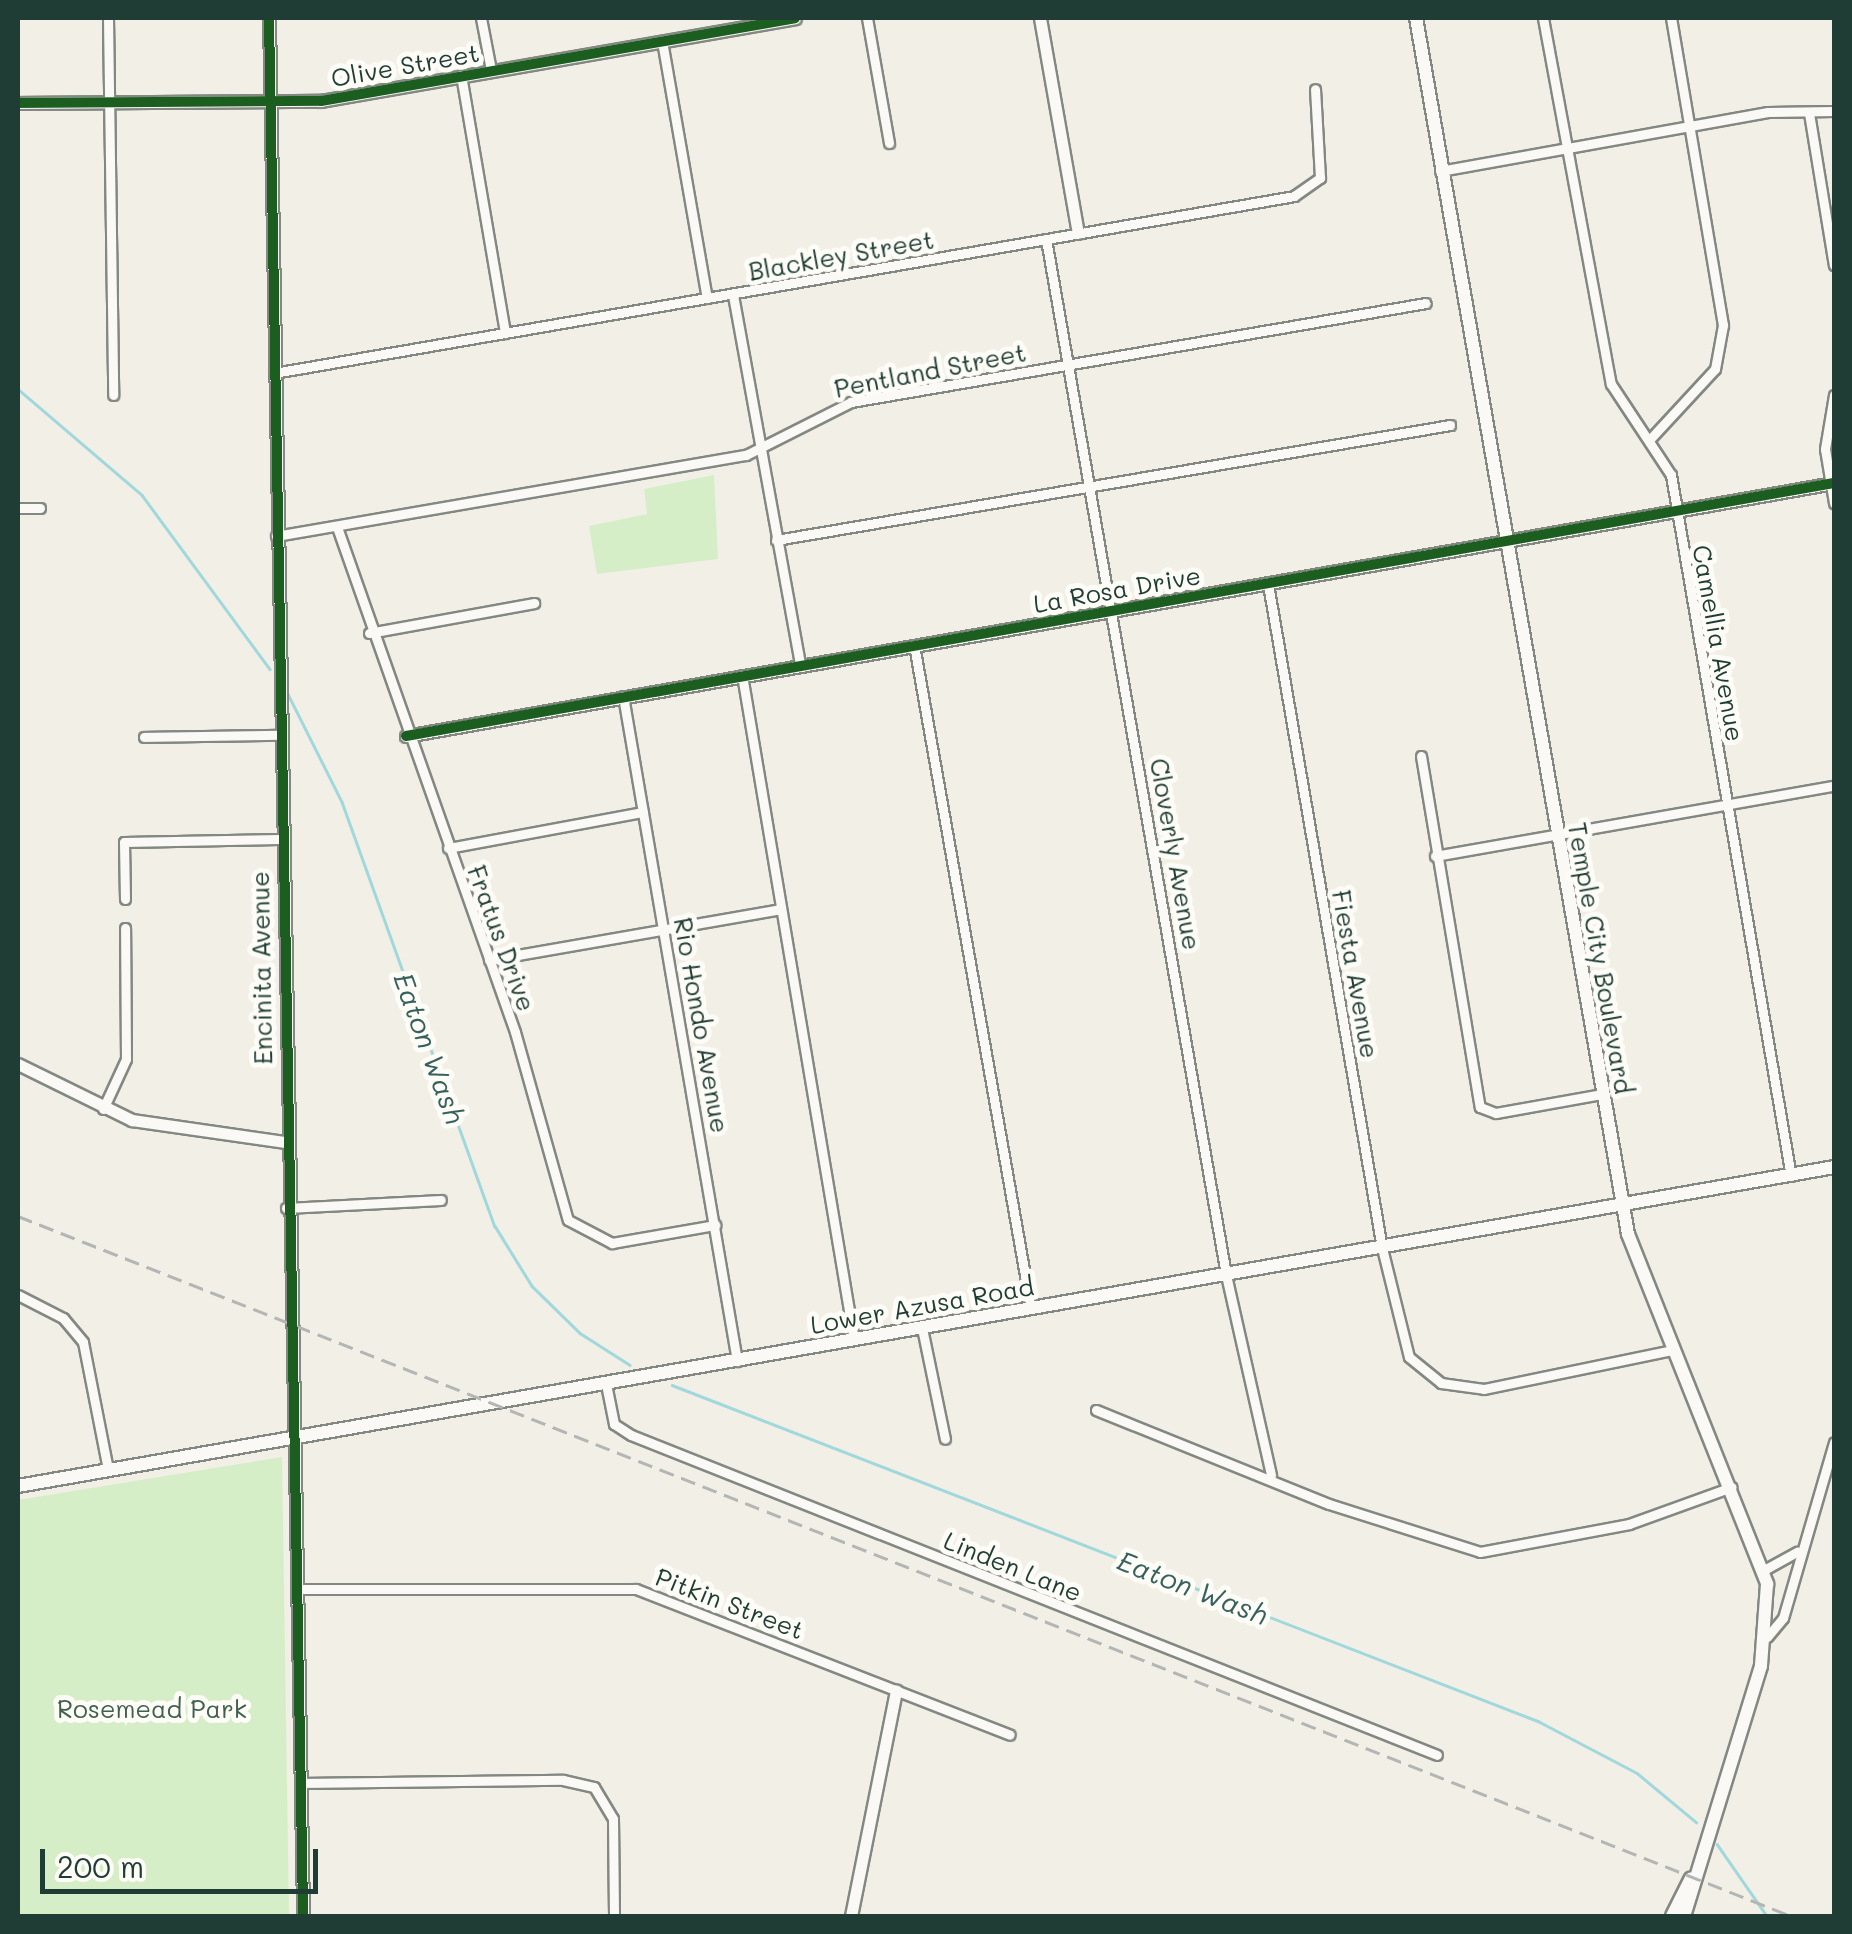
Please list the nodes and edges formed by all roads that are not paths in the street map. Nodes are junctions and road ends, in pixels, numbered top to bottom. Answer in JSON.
{"nodes":[{"id":1,"x":108,"y":18,"type":"edge"},
{"id":2,"x":268,"y":18,"type":"edge"},
{"id":3,"x":481,"y":18,"type":"edge"},
{"id":4,"x":796,"y":18,"type":"edge"},
{"id":5,"x":868,"y":18,"type":"edge"},
{"id":6,"x":1040,"y":18,"type":"edge"},
{"id":7,"x":1416,"y":18,"type":"edge"},
{"id":8,"x":1543,"y":18,"type":"edge"},
{"id":9,"x":1672,"y":18,"type":"edge"},
{"id":10,"x":662,"y":40,"type":"junction"},
{"id":11,"x":491,"y":70,"type":"junction"},
{"id":12,"x":460,"y":75,"type":"junction"},
{"id":13,"x":1315,"y":89,"type":"dead end"},
{"id":14,"x":18,"y":103,"type":"edge"},
{"id":15,"x":110,"y":104,"type":"junction"},
{"id":16,"x":269,"y":104,"type":"junction"},
{"id":17,"x":1808,"y":112,"type":"junction"},
{"id":18,"x":1834,"y":112,"type":"edge"},
{"id":19,"x":1686,"y":127,"type":"junction"},
{"id":20,"x":889,"y":143,"type":"dead end"},
{"id":21,"x":1566,"y":148,"type":"junction"},
{"id":22,"x":1440,"y":170,"type":"junction"},
{"id":23,"x":1078,"y":233,"type":"junction"},
{"id":24,"x":1046,"y":239,"type":"junction"},
{"id":25,"x":1834,"y":266,"type":"edge"},
{"id":26,"x":733,"y":295,"type":"junction"},
{"id":27,"x":707,"y":298,"type":"junction"},
{"id":28,"x":1426,"y":303,"type":"dead end"},
{"id":29,"x":505,"y":333,"type":"junction"},
{"id":30,"x":1068,"y":364,"type":"junction"},
{"id":31,"x":274,"y":373,"type":"junction"},
{"id":32,"x":113,"y":395,"type":"dead end"},
{"id":33,"x":1834,"y":395,"type":"edge"},
{"id":34,"x":1450,"y":425,"type":"dead end"},
{"id":35,"x":1651,"y":438,"type":"junction"},
{"id":36,"x":760,"y":448,"type":"junction"},
{"id":37,"x":1833,"y":483,"type":"edge"},
{"id":38,"x":1090,"y":486,"type":"junction"},
{"id":39,"x":1834,"y":503,"type":"edge"},
{"id":40,"x":18,"y":508,"type":"edge"},
{"id":41,"x":40,"y":508,"type":"dead end"},
{"id":42,"x":1676,"y":512,"type":"junction"},
{"id":43,"x":337,"y":527,"type":"junction"},
{"id":44,"x":276,"y":536,"type":"junction"},
{"id":45,"x":776,"y":540,"type":"junction"},
{"id":46,"x":1507,"y":540,"type":"junction"},
{"id":47,"x":1268,"y":584,"type":"junction"},
{"id":48,"x":534,"y":603,"type":"dead end"},
{"id":49,"x":1111,"y":610,"type":"junction"},
{"id":50,"x":369,"y":633,"type":"junction"},
{"id":51,"x":914,"y":645,"type":"junction"},
{"id":52,"x":800,"y":665,"type":"junction"},
{"id":53,"x":742,"y":675,"type":"junction"},
{"id":54,"x":623,"y":696,"type":"junction"},
{"id":55,"x":277,"y":735,"type":"junction"},
{"id":56,"x":406,"y":736,"type":"junction"},
{"id":57,"x":144,"y":737,"type":"dead end"},
{"id":58,"x":1421,"y":756,"type":"dead end"},
{"id":59,"x":1834,"y":786,"type":"edge"},
{"id":60,"x":1726,"y":805,"type":"junction"},
{"id":61,"x":643,"y":812,"type":"junction"},
{"id":62,"x":1556,"y":836,"type":"junction"},
{"id":63,"x":278,"y":839,"type":"junction"},
{"id":64,"x":448,"y":848,"type":"junction"},
{"id":65,"x":1435,"y":856,"type":"junction"},
{"id":66,"x":125,"y":900,"type":"dead end"},
{"id":67,"x":780,"y":909,"type":"junction"},
{"id":68,"x":125,"y":928,"type":"dead end"},
{"id":69,"x":663,"y":929,"type":"junction"},
{"id":70,"x":489,"y":960,"type":"junction"},
{"id":71,"x":18,"y":1064,"type":"edge"},
{"id":72,"x":1602,"y":1094,"type":"junction"},
{"id":73,"x":103,"y":1110,"type":"junction"},
{"id":74,"x":284,"y":1142,"type":"junction"},
{"id":75,"x":1834,"y":1167,"type":"edge"},
{"id":76,"x":1791,"y":1176,"type":"junction"},
{"id":77,"x":441,"y":1200,"type":"dead end"},
{"id":78,"x":1623,"y":1204,"type":"junction"},
{"id":79,"x":286,"y":1208,"type":"junction"},
{"id":80,"x":715,"y":1225,"type":"junction"},
{"id":81,"x":1382,"y":1248,"type":"junction"},
{"id":82,"x":1226,"y":1275,"type":"junction"},
{"id":83,"x":18,"y":1294,"type":"edge"},
{"id":84,"x":1031,"y":1308,"type":"junction"},
{"id":85,"x":922,"y":1328,"type":"junction"},
{"id":86,"x":854,"y":1340,"type":"junction"},
{"id":87,"x":1672,"y":1350,"type":"junction"},
{"id":88,"x":737,"y":1360,"type":"junction"},
{"id":89,"x":606,"y":1384,"type":"junction"},
{"id":90,"x":1096,"y":1410,"type":"dead end"},
{"id":91,"x":295,"y":1438,"type":"junction"},
{"id":92,"x":945,"y":1439,"type":"dead end"},
{"id":93,"x":1834,"y":1442,"type":"edge"},
{"id":94,"x":108,"y":1470,"type":"junction"},
{"id":95,"x":1271,"y":1475,"type":"junction"},
{"id":96,"x":18,"y":1486,"type":"edge"},
{"id":97,"x":1732,"y":1486,"type":"junction"},
{"id":98,"x":1798,"y":1550,"type":"junction"},
{"id":99,"x":1764,"y":1570,"type":"junction"},
{"id":100,"x":299,"y":1589,"type":"junction"},
{"id":101,"x":1767,"y":1637,"type":"junction"},
{"id":102,"x":896,"y":1690,"type":"junction"},
{"id":103,"x":1010,"y":1735,"type":"dead end"},
{"id":104,"x":1437,"y":1755,"type":"dead end"},
{"id":105,"x":300,"y":1783,"type":"junction"},
{"id":106,"x":1692,"y":1878,"type":"junction"},
{"id":107,"x":302,"y":1916,"type":"edge"},
{"id":108,"x":614,"y":1916,"type":"edge"},
{"id":109,"x":852,"y":1916,"type":"edge"},
{"id":110,"x":1672,"y":1916,"type":"edge"},
{"id":111,"x":1684,"y":1916,"type":"edge"}],
"edges":[{"from":1,"to":15,"type":"street"},
{"from":2,"to":16,"type":"street","name":"Encinita Avenue"},
{"from":3,"to":11,"type":"street"},
{"from":4,"to":10,"type":"street","name":"Olive Street"},
{"from":5,"to":20,"type":"street"},
{"from":6,"to":23,"type":"street"},
{"from":7,"to":22,"type":"main road","name":"Temple City Boulevard"},
{"from":8,"to":21,"type":"street","name":"Camellia Avenue"},
{"from":9,"to":19,"type":"street"},
{"from":10,"to":11,"type":"street","name":"Olive Street"},
{"from":10,"to":27,"type":"street"},
{"from":11,"to":12,"type":"street","name":"Olive Street"},
{"from":12,"to":16,"type":"street","name":"Olive Street"},
{"from":12,"to":29,"type":"street"},
{"from":13,"to":23,"type":"street","name":"Blackley Street"},
{"from":14,"to":15,"type":"street","name":"Olive Street"},
{"from":15,"to":16,"type":"street","name":"Olive Street"},
{"from":15,"to":32,"type":"street"},
{"from":16,"to":31,"type":"street","name":"Encinita Avenue"},
{"from":17,"to":18,"type":"street"},
{"from":17,"to":19,"type":"street"},
{"from":17,"to":25,"type":"street"},
{"from":19,"to":21,"type":"street"},
{"from":19,"to":35,"type":"street"},
{"from":21,"to":22,"type":"street"},
{"from":21,"to":35,"type":"street","name":"Camellia Avenue"},
{"from":22,"to":46,"type":"main road","name":"Temple City Boulevard"},
{"from":23,"to":24,"type":"street","name":"Blackley Street"},
{"from":24,"to":26,"type":"street","name":"Blackley Street"},
{"from":24,"to":30,"type":"street","name":"Cloverly Avenue"},
{"from":26,"to":27,"type":"street","name":"Blackley Street"},
{"from":26,"to":36,"type":"street"},
{"from":27,"to":29,"type":"street","name":"Blackley Street"},
{"from":28,"to":30,"type":"street","name":"Pentland Street"},
{"from":29,"to":31,"type":"street","name":"Blackley Street"},
{"from":30,"to":36,"type":"street","name":"Pentland Street"},
{"from":30,"to":38,"type":"street","name":"Cloverly Avenue"},
{"from":31,"to":44,"type":"street","name":"Encinita Avenue"},
{"from":33,"to":37,"type":"street"},
{"from":34,"to":38,"type":"street"},
{"from":35,"to":42,"type":"street","name":"Camellia Avenue"},
{"from":36,"to":43,"type":"street","name":"Pentland Street"},
{"from":36,"to":45,"type":"street"},
{"from":37,"to":39,"type":"street"},
{"from":37,"to":42,"type":"street","name":"La Rosa Drive"},
{"from":38,"to":45,"type":"street"},
{"from":38,"to":49,"type":"street","name":"Cloverly Avenue"},
{"from":40,"to":41,"type":"street"},
{"from":42,"to":46,"type":"street","name":"La Rosa Drive"},
{"from":42,"to":60,"type":"street","name":"Camellia Avenue"},
{"from":43,"to":44,"type":"street","name":"Pentland Street"},
{"from":43,"to":50,"type":"street","name":"Fratus Drive"},
{"from":44,"to":55,"type":"street","name":"Encinita Avenue"},
{"from":45,"to":52,"type":"street"},
{"from":46,"to":47,"type":"street","name":"La Rosa Drive"},
{"from":46,"to":62,"type":"main road","name":"Temple City Boulevard"},
{"from":47,"to":49,"type":"street","name":"La Rosa Drive"},
{"from":47,"to":81,"type":"street","name":"Fiesta Avenue"},
{"from":48,"to":50,"type":"street"},
{"from":49,"to":51,"type":"street","name":"La Rosa Drive"},
{"from":49,"to":82,"type":"street","name":"Cloverly Avenue"},
{"from":50,"to":56,"type":"street","name":"Fratus Drive"},
{"from":51,"to":52,"type":"street","name":"La Rosa Drive"},
{"from":51,"to":84,"type":"street"},
{"from":52,"to":53,"type":"street","name":"La Rosa Drive"},
{"from":53,"to":54,"type":"street","name":"La Rosa Drive"},
{"from":53,"to":67,"type":"street"},
{"from":54,"to":56,"type":"street","name":"La Rosa Drive"},
{"from":54,"to":61,"type":"street","name":"Rio Hondo Avenue"},
{"from":55,"to":57,"type":"street"},
{"from":55,"to":63,"type":"street","name":"Encinita Avenue"},
{"from":56,"to":64,"type":"street","name":"Fratus Drive"},
{"from":58,"to":65,"type":"street"},
{"from":59,"to":60,"type":"street"},
{"from":60,"to":62,"type":"street"},
{"from":60,"to":76,"type":"street","name":"Camellia Avenue"},
{"from":61,"to":64,"type":"street"},
{"from":61,"to":69,"type":"street","name":"Rio Hondo Avenue"},
{"from":62,"to":65,"type":"street"},
{"from":62,"to":72,"type":"main road","name":"Temple City Boulevard"},
{"from":63,"to":66,"type":"street"},
{"from":63,"to":74,"type":"street","name":"Encinita Avenue"},
{"from":64,"to":70,"type":"street","name":"Fratus Drive"},
{"from":65,"to":72,"type":"street"},
{"from":67,"to":69,"type":"street"},
{"from":67,"to":86,"type":"street"},
{"from":68,"to":73,"type":"street"},
{"from":69,"to":70,"type":"street"},
{"from":69,"to":80,"type":"street","name":"Rio Hondo Avenue"},
{"from":70,"to":80,"type":"street","name":"Fratus Drive"},
{"from":71,"to":73,"type":"street"},
{"from":72,"to":78,"type":"main road","name":"Temple City Boulevard"},
{"from":73,"to":74,"type":"street"},
{"from":74,"to":79,"type":"street","name":"Encinita Avenue"},
{"from":75,"to":76,"type":"main road","name":"Lower Azusa Road"},
{"from":76,"to":78,"type":"main road","name":"Lower Azusa Road"},
{"from":77,"to":79,"type":"street"},
{"from":78,"to":81,"type":"main road","name":"Lower Azusa Road"},
{"from":78,"to":87,"type":"main road","name":"Temple City Boulevard"},
{"from":79,"to":91,"type":"street","name":"Encinita Avenue"},
{"from":80,"to":88,"type":"street","name":"Rio Hondo Avenue"},
{"from":81,"to":82,"type":"main road","name":"Lower Azusa Road"},
{"from":81,"to":87,"type":"street","name":"Fiesta Avenue"},
{"from":82,"to":84,"type":"main road","name":"Lower Azusa Road"},
{"from":82,"to":95,"type":"street","name":"Cloverly Avenue"},
{"from":83,"to":94,"type":"street"},
{"from":84,"to":85,"type":"main road","name":"Lower Azusa Road"},
{"from":85,"to":86,"type":"main road","name":"Lower Azusa Road"},
{"from":85,"to":92,"type":"street"},
{"from":86,"to":88,"type":"main road","name":"Lower Azusa Road"},
{"from":87,"to":97,"type":"main road","name":"Temple City Boulevard"},
{"from":88,"to":89,"type":"main road","name":"Lower Azusa Road"},
{"from":89,"to":91,"type":"main road","name":"Lower Azusa Road"},
{"from":89,"to":104,"type":"street","name":"Linden Lane"},
{"from":90,"to":95,"type":"street"},
{"from":91,"to":94,"type":"main road","name":"Lower Azusa Road"},
{"from":91,"to":100,"type":"street","name":"Encinita Avenue"},
{"from":93,"to":98,"type":"street"},
{"from":94,"to":96,"type":"main road","name":"Lower Azusa Road"},
{"from":95,"to":97,"type":"street"},
{"from":97,"to":99,"type":"main road","name":"Temple City Boulevard"},
{"from":98,"to":99,"type":"street"},
{"from":98,"to":101,"type":"street"},
{"from":99,"to":101,"type":"main road","name":"Temple City Boulevard"},
{"from":100,"to":102,"type":"street","name":"Pitkin Street"},
{"from":100,"to":105,"type":"street","name":"Encinita Avenue"},
{"from":101,"to":106,"type":"main road","name":"Temple City Boulevard"},
{"from":102,"to":103,"type":"street","name":"Pitkin Street"},
{"from":102,"to":109,"type":"street"},
{"from":105,"to":107,"type":"street","name":"Encinita Avenue"},
{"from":105,"to":108,"type":"street"},
{"from":106,"to":110,"type":"main road","name":"Temple City Boulevard"},
{"from":106,"to":111,"type":"main road","name":"Temple City Boulevard"}]}
